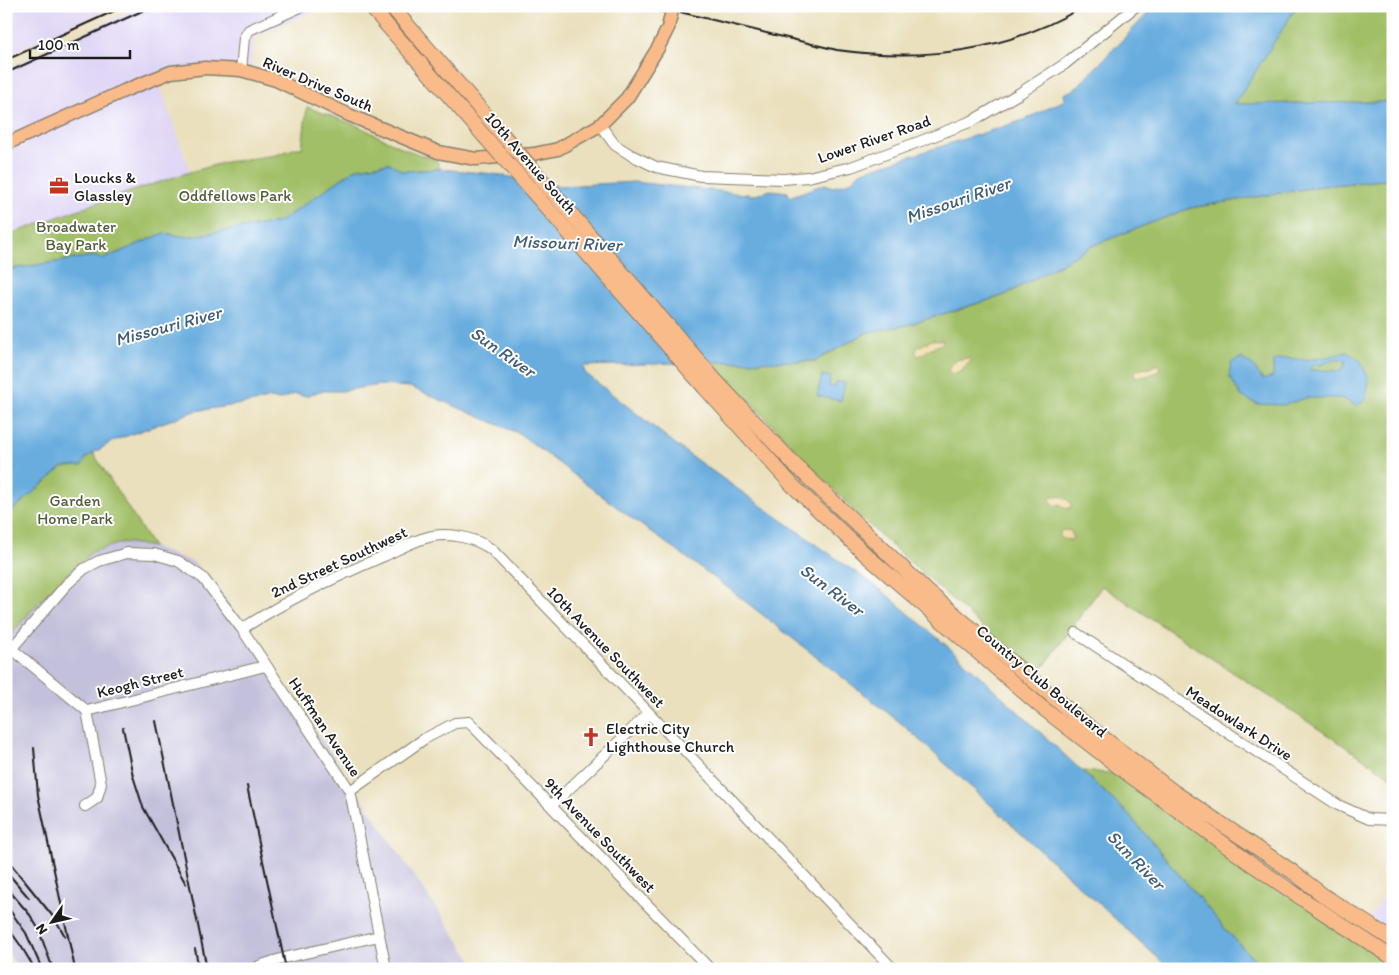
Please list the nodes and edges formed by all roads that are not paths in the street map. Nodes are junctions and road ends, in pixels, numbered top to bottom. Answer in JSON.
{"nodes":[{"id":1,"x":303,"y":6,"type":"edge"},
{"id":2,"x":370,"y":6,"type":"edge"},
{"id":3,"x":391,"y":6,"type":"edge"},
{"id":4,"x":673,"y":6,"type":"edge"},
{"id":5,"x":1136,"y":6,"type":"edge"},
{"id":6,"x":241,"y":70,"type":"junction"},
{"id":7,"x":600,"y":125,"type":"junction"},
{"id":8,"x":6,"y":144,"type":"edge"},
{"id":9,"x":711,"y":384,"type":"junction"},
{"id":10,"x":454,"y":535,"type":"joint"},
{"id":11,"x":242,"y":629,"type":"junction"},
{"id":12,"x":1076,"y":633,"type":"dead end"},
{"id":13,"x":9,"y":652,"type":"edge"},
{"id":14,"x":265,"y":666,"type":"junction"},
{"id":15,"x":87,"y":711,"type":"junction"},
{"id":16,"x":649,"y":713,"type":"junction"},
{"id":17,"x":350,"y":791,"type":"junction"},
{"id":18,"x":85,"y":806,"type":"dead end"},
{"id":19,"x":551,"y":806,"type":"junction"},
{"id":20,"x":1393,"y":820,"type":"edge"},
{"id":21,"x":379,"y":936,"type":"junction"},
{"id":22,"x":1393,"y":940,"type":"edge"},
{"id":23,"x":1393,"y":958,"type":"edge"},
{"id":24,"x":259,"y":966,"type":"dead end"},
{"id":25,"x":386,"y":969,"type":"edge"},
{"id":26,"x":710,"y":969,"type":"edge"},
{"id":27,"x":893,"y":969,"type":"edge"}],
"edges":[{"from":1,"to":6,"type":"street"},
{"from":2,"to":9,"type":"highway","name":"10th Avenue South","bridge":true},
{"from":3,"to":9,"type":"highway","name":"10th Avenue South","bridge":true},
{"from":4,"to":7,"type":"main road","name":"River Drive South","bridge":true},
{"from":5,"to":7,"type":"street","name":"Lower River Road"},
{"from":6,"to":7,"type":"main road","name":"River Drive South"},
{"from":6,"to":8,"type":"main road","name":"River Drive South"},
{"from":9,"to":22,"type":"highway","name":"Country Club Boulevard"},
{"from":9,"to":23,"type":"highway","name":"Country Club Boulevard"},
{"from":10,"to":11,"type":"street","name":"2nd Street Southwest"},
{"from":10,"to":16,"type":"street","name":"10th Avenue Southwest"},
{"from":11,"to":13,"type":"street","name":"Huffman Avenue"},
{"from":11,"to":14,"type":"street","name":"Huffman Avenue"},
{"from":12,"to":20,"type":"street","name":"Meadowlark Drive"},
{"from":13,"to":15,"type":"street","name":"Keogh Street"},
{"from":14,"to":15,"type":"street","name":"Keogh Street"},
{"from":14,"to":17,"type":"street","name":"Huffman Avenue"},
{"from":15,"to":18,"type":"street"},
{"from":16,"to":19,"type":"street"},
{"from":16,"to":27,"type":"street","name":"10th Avenue Southwest"},
{"from":17,"to":19,"type":"street","name":"9th Avenue Southwest"},
{"from":17,"to":21,"type":"street","name":"Huffman Avenue"},
{"from":19,"to":26,"type":"street","name":"9th Avenue Southwest"},
{"from":21,"to":24,"type":"street"},
{"from":21,"to":25,"type":"street","name":"Huffman Avenue"}]}
